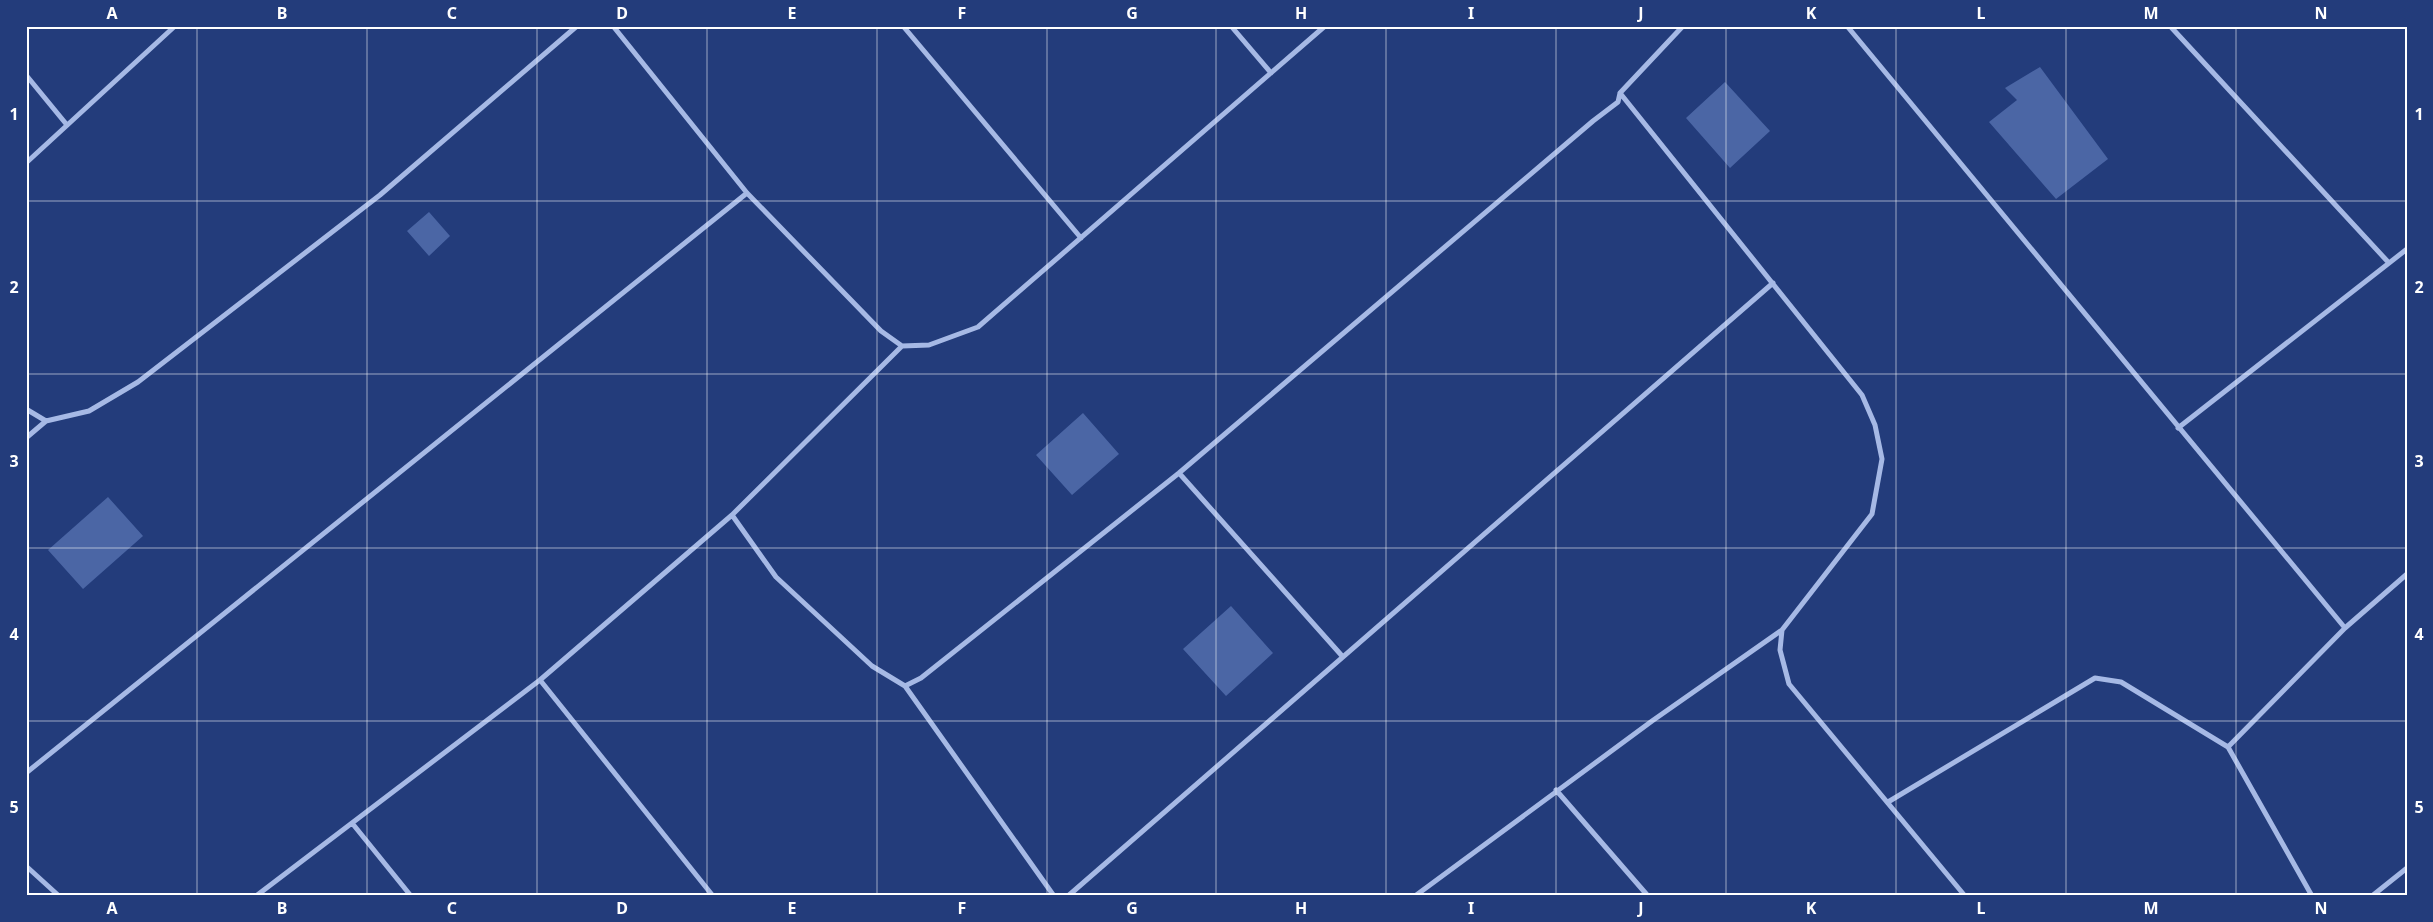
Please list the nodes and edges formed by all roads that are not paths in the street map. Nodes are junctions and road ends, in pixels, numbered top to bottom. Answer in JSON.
{"nodes":[{"id":1,"x":175,"y":26,"type":"edge"},
{"id":2,"x":577,"y":26,"type":"edge"},
{"id":3,"x":613,"y":26,"type":"edge"},
{"id":4,"x":903,"y":26,"type":"edge"},
{"id":5,"x":1231,"y":26,"type":"edge"},
{"id":6,"x":1325,"y":26,"type":"edge"},
{"id":7,"x":1684,"y":26,"type":"edge"},
{"id":8,"x":1848,"y":26,"type":"edge"},
{"id":9,"x":2170,"y":26,"type":"edge"},
{"id":10,"x":1271,"y":73,"type":"junction"},
{"id":11,"x":26,"y":75,"type":"edge"},
{"id":12,"x":1620,"y":93,"type":"junction"},
{"id":13,"x":67,"y":125,"type":"junction"},
{"id":14,"x":26,"y":163,"type":"edge"},
{"id":15,"x":747,"y":193,"type":"junction"},
{"id":16,"x":1081,"y":238,"type":"junction"},
{"id":17,"x":2407,"y":249,"type":"edge"},
{"id":18,"x":2389,"y":263,"type":"junction"},
{"id":19,"x":1773,"y":284,"type":"junction"},
{"id":20,"x":902,"y":346,"type":"junction"},
{"id":21,"x":26,"y":409,"type":"edge"},
{"id":22,"x":46,"y":421,"type":"junction"},
{"id":23,"x":2178,"y":428,"type":"junction"},
{"id":24,"x":26,"y":438,"type":"edge"},
{"id":25,"x":1179,"y":473,"type":"junction"},
{"id":26,"x":732,"y":515,"type":"junction"},
{"id":27,"x":2407,"y":574,"type":"edge"},
{"id":28,"x":2345,"y":628,"type":"junction"},
{"id":29,"x":1782,"y":630,"type":"junction"},
{"id":30,"x":1343,"y":657,"type":"junction"},
{"id":31,"x":540,"y":680,"type":"junction"},
{"id":32,"x":906,"y":686,"type":"junction"},
{"id":33,"x":2228,"y":747,"type":"junction"},
{"id":34,"x":26,"y":773,"type":"edge"},
{"id":35,"x":1556,"y":790,"type":"junction"},
{"id":36,"x":1888,"y":802,"type":"junction"},
{"id":37,"x":352,"y":823,"type":"junction"},
{"id":38,"x":26,"y":866,"type":"edge"},
{"id":39,"x":2407,"y":868,"type":"edge"},
{"id":40,"x":2309,"y":894,"type":"edge"},
{"id":41,"x":59,"y":896,"type":"edge"},
{"id":42,"x":256,"y":896,"type":"edge"},
{"id":43,"x":411,"y":896,"type":"edge"},
{"id":44,"x":713,"y":896,"type":"edge"},
{"id":45,"x":1054,"y":896,"type":"edge"},
{"id":46,"x":1068,"y":896,"type":"edge"},
{"id":47,"x":1415,"y":896,"type":"edge"},
{"id":48,"x":1648,"y":896,"type":"edge"},
{"id":49,"x":1965,"y":896,"type":"edge"},
{"id":50,"x":2372,"y":896,"type":"edge"}],
"edges":[{"from":1,"to":13,"type":"street"},
{"from":2,"to":22,"type":"street"},
{"from":3,"to":15,"type":"street"},
{"from":4,"to":16,"type":"street"},
{"from":5,"to":10,"type":"street"},
{"from":6,"to":10,"type":"street"},
{"from":7,"to":12,"type":"street"},
{"from":8,"to":23,"type":"street"},
{"from":9,"to":18,"type":"street"},
{"from":10,"to":16,"type":"street"},
{"from":11,"to":13,"type":"street"},
{"from":12,"to":19,"type":"street"},
{"from":12,"to":25,"type":"street"},
{"from":13,"to":14,"type":"street"},
{"from":15,"to":20,"type":"street"},
{"from":15,"to":34,"type":"street"},
{"from":16,"to":20,"type":"street"},
{"from":17,"to":18,"type":"street"},
{"from":18,"to":23,"type":"street"},
{"from":19,"to":29,"type":"street"},
{"from":19,"to":30,"type":"street"},
{"from":20,"to":26,"type":"street"},
{"from":21,"to":22,"type":"street"},
{"from":22,"to":24,"type":"street"},
{"from":23,"to":28,"type":"street"},
{"from":25,"to":30,"type":"street"},
{"from":25,"to":32,"type":"street"},
{"from":26,"to":31,"type":"street"},
{"from":26,"to":32,"type":"street"},
{"from":27,"to":28,"type":"street"},
{"from":28,"to":33,"type":"street"},
{"from":29,"to":35,"type":"street"},
{"from":29,"to":36,"type":"street"},
{"from":30,"to":46,"type":"street"},
{"from":31,"to":37,"type":"street"},
{"from":31,"to":44,"type":"street"},
{"from":32,"to":45,"type":"street"},
{"from":33,"to":36,"type":"street"},
{"from":33,"to":40,"type":"street"},
{"from":35,"to":47,"type":"street"},
{"from":35,"to":48,"type":"street"},
{"from":36,"to":49,"type":"street"},
{"from":37,"to":42,"type":"street"},
{"from":37,"to":43,"type":"street"},
{"from":38,"to":41,"type":"street"},
{"from":39,"to":50,"type":"street"}]}
